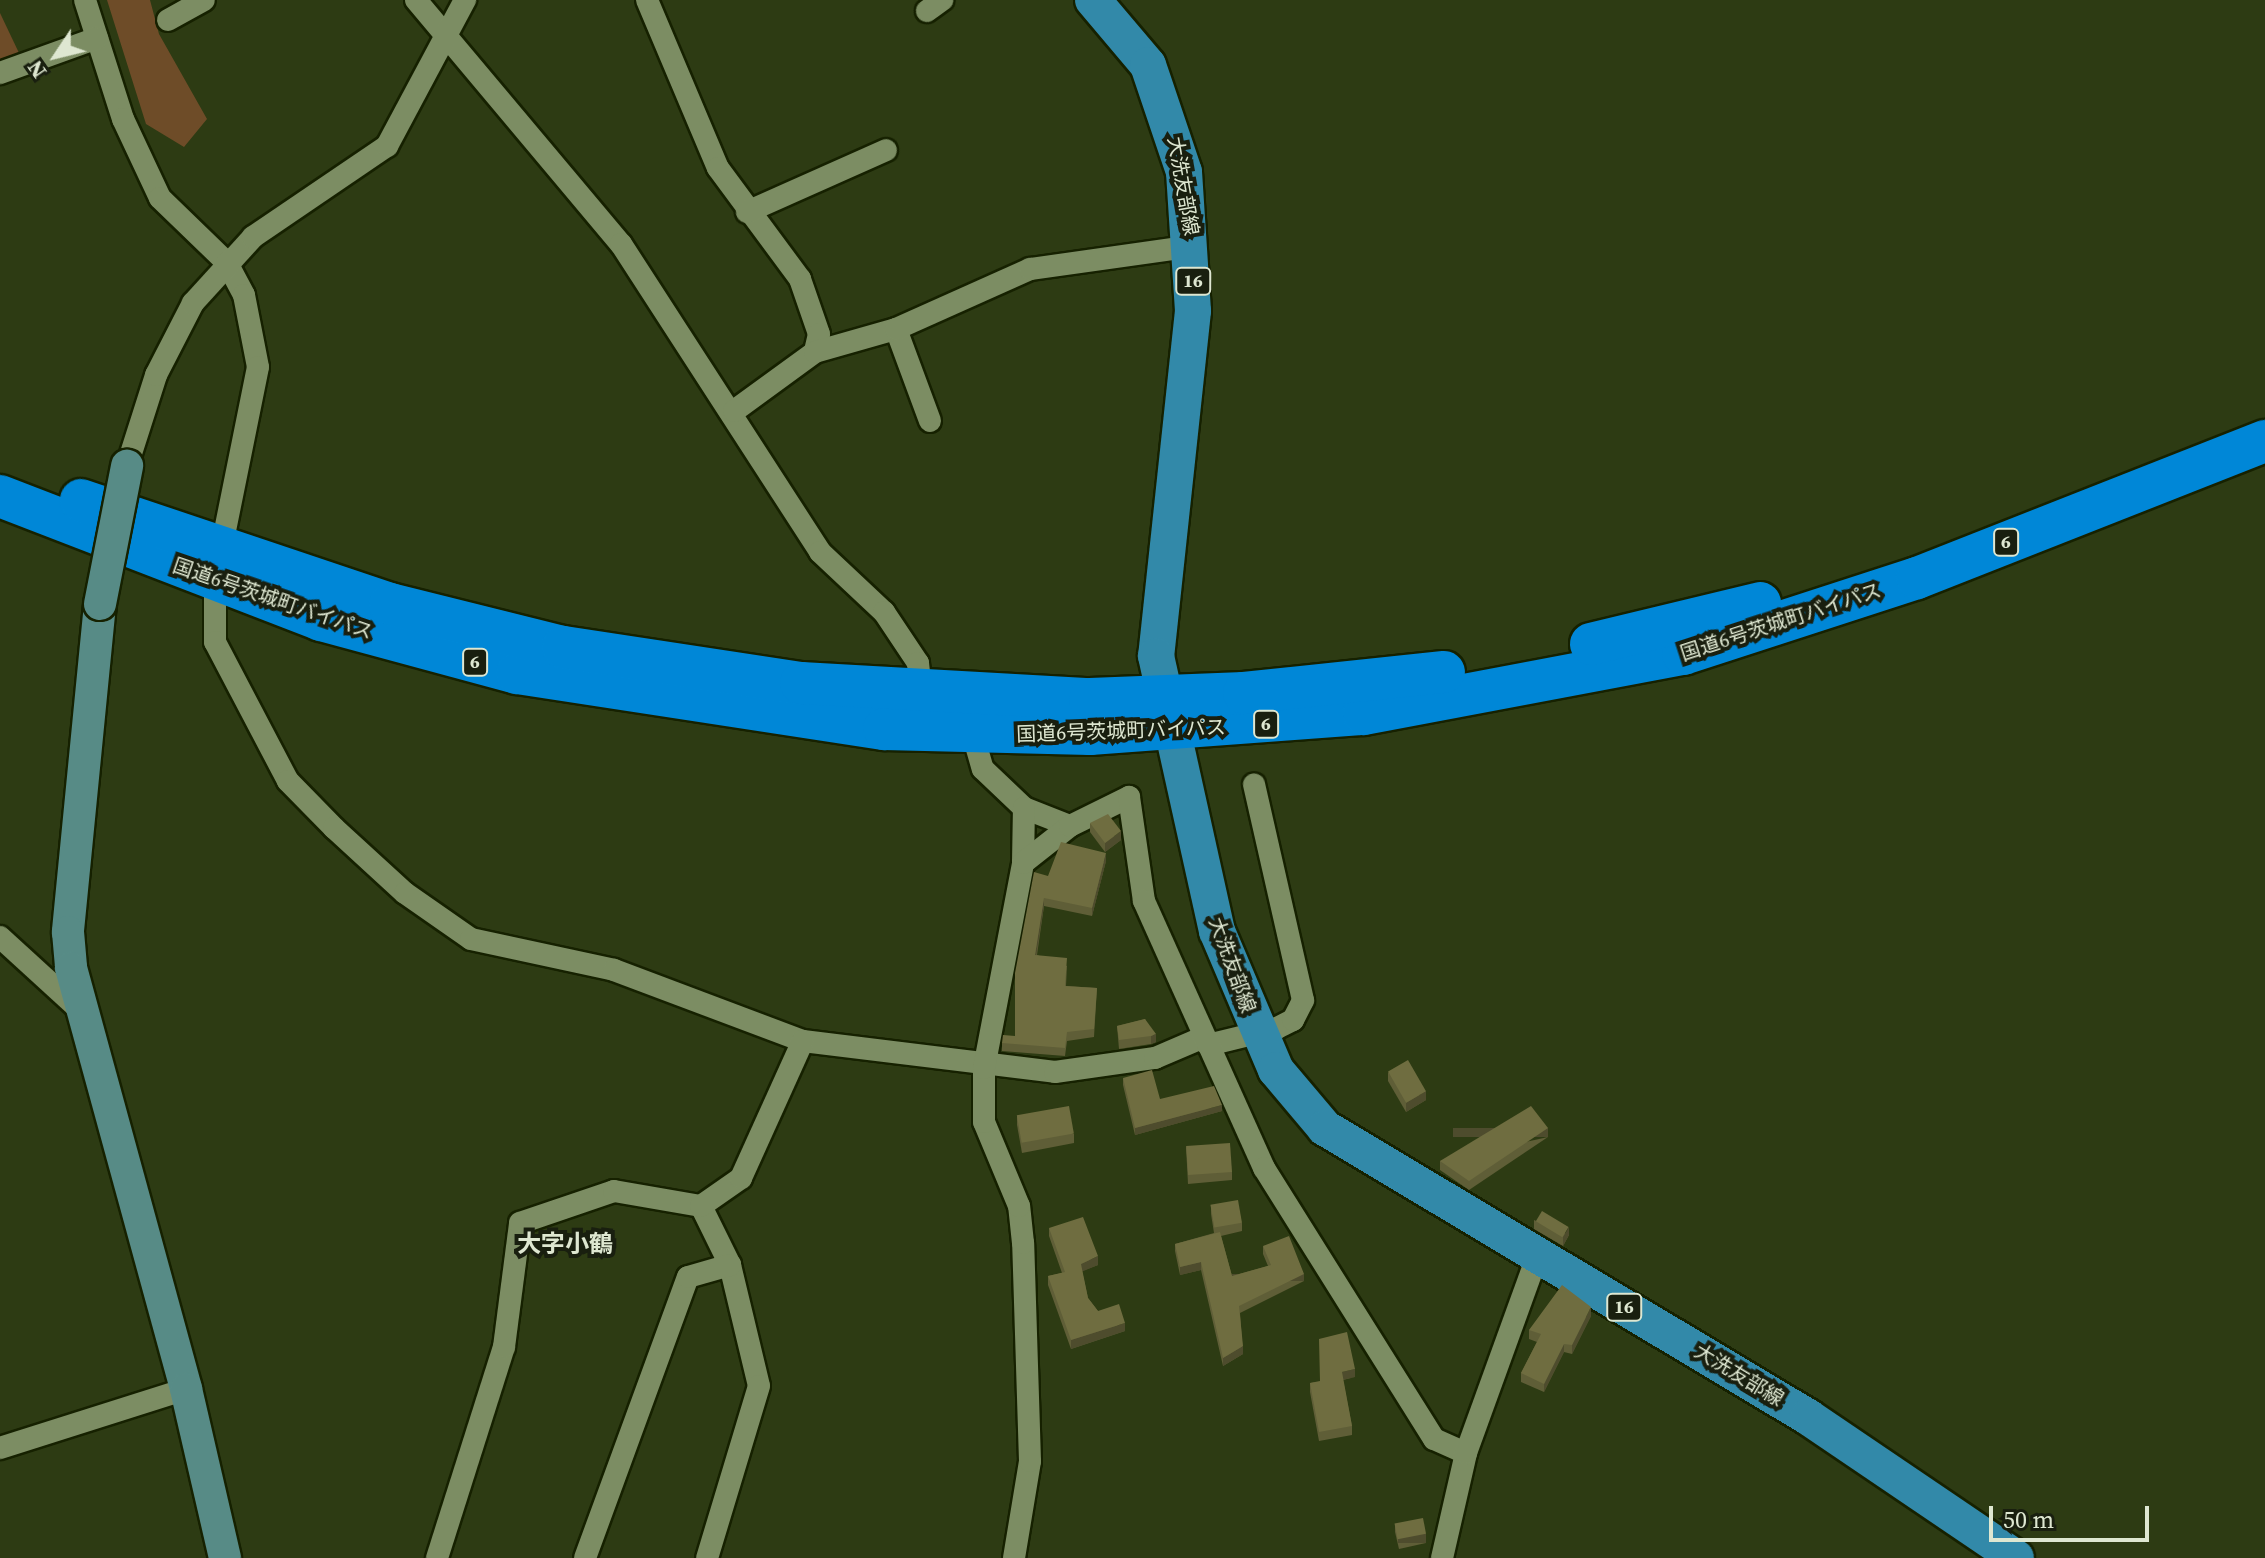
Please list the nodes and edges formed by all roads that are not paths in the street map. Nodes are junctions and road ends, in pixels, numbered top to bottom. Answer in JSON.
{"nodes":[{"id":1,"x":85,"y":0,"type":"edge"},
{"id":2,"x":204,"y":0,"type":"edge"},
{"id":3,"x":416,"y":0,"type":"edge"},
{"id":4,"x":465,"y":0,"type":"edge"},
{"id":5,"x":647,"y":0,"type":"edge"},
{"id":6,"x":1093,"y":0,"type":"edge"},
{"id":7,"x":168,"y":20,"type":"dead end"},
{"id":8,"x":443,"y":37,"type":"junction"},
{"id":9,"x":97,"y":38,"type":"junction"},
{"id":10,"x":0,"y":73,"type":"edge"},
{"id":11,"x":886,"y":150,"type":"dead end"},
{"id":12,"x":747,"y":212,"type":"junction"},
{"id":13,"x":1193,"y":246,"type":"junction"},
{"id":14,"x":227,"y":263,"type":"junction"},
{"id":15,"x":896,"y":329,"type":"junction"},
{"id":16,"x":815,"y":352,"type":"junction"},
{"id":17,"x":734,"y":411,"type":"junction"},
{"id":18,"x":930,"y":421,"type":"dead end"},
{"id":19,"x":2250,"y":447,"type":"edge"},
{"id":20,"x":127,"y":466,"type":"joint"},
{"id":21,"x":0,"y":468,"type":"edge"},
{"id":22,"x":0,"y":496,"type":"edge"},
{"id":23,"x":218,"y":566,"type":"junction"},
{"id":24,"x":921,"y":690,"type":"junction"},
{"id":25,"x":1165,"y":714,"type":"junction"},
{"id":26,"x":973,"y":735,"type":"junction"},
{"id":27,"x":1254,"y":785,"type":"dead end"},
{"id":28,"x":1024,"y":808,"type":"junction"},
{"id":29,"x":1070,"y":826,"type":"junction"},
{"id":30,"x":1023,"y":863,"type":"junction"},
{"id":31,"x":0,"y":937,"type":"edge"},
{"id":32,"x":81,"y":1011,"type":"junction"},
{"id":33,"x":1257,"y":1034,"type":"junction"},
{"id":34,"x":803,"y":1041,"type":"junction"},
{"id":35,"x":1206,"y":1041,"type":"junction"},
{"id":36,"x":984,"y":1068,"type":"junction"},
{"id":37,"x":701,"y":1206,"type":"junction"},
{"id":38,"x":1537,"y":1257,"type":"junction"},
{"id":39,"x":730,"y":1265,"type":"junction"},
{"id":40,"x":186,"y":1389,"type":"junction"},
{"id":41,"x":0,"y":1448,"type":"edge"},
{"id":42,"x":1466,"y":1453,"type":"junction"},
{"id":43,"x":225,"y":1558,"type":"edge"},
{"id":44,"x":437,"y":1558,"type":"edge"},
{"id":45,"x":585,"y":1558,"type":"edge"},
{"id":46,"x":707,"y":1558,"type":"edge"},
{"id":47,"x":1014,"y":1558,"type":"edge"},
{"id":48,"x":1442,"y":1558,"type":"edge"},
{"id":49,"x":2016,"y":1558,"type":"edge"}],
"edges":[{"from":1,"to":9,"type":"street"},
{"from":2,"to":7,"type":"street"},
{"from":3,"to":8,"type":"street"},
{"from":4,"to":8,"type":"street"},
{"from":5,"to":12,"type":"street"},
{"from":6,"to":13,"type":"main road","name":"大洗友部線","number":"16"},
{"from":8,"to":14,"type":"street"},
{"from":8,"to":17,"type":"street"},
{"from":9,"to":10,"type":"street"},
{"from":9,"to":14,"type":"street"},
{"from":11,"to":12,"type":"street"},
{"from":12,"to":16,"type":"street"},
{"from":13,"to":15,"type":"street"},
{"from":13,"to":25,"type":"main road","name":"大洗友部線","number":"16"},
{"from":14,"to":20,"type":"street"},
{"from":14,"to":23,"type":"street"},
{"from":15,"to":16,"type":"street"},
{"from":15,"to":18,"type":"street"},
{"from":16,"to":17,"type":"street"},
{"from":17,"to":24,"type":"street"},
{"from":19,"to":25,"type":"highway","name":"国道6号茨城町バイパス","number":"6"},
{"from":20,"to":32,"type":"street","bridge":true},
{"from":21,"to":23,"type":"highway","name":"国道6号茨城町バイパス"},
{"from":22,"to":23,"type":"highway","name":"国道6号茨城町バイパス","number":"6"},
{"from":23,"to":24,"type":"highway","name":"国道6号茨城町バイパス"},
{"from":23,"to":26,"type":"highway","name":"国道6号茨城町バイパス","number":"6"},
{"from":23,"to":34,"type":"street"},
{"from":24,"to":25,"type":"highway","name":"国道6号茨城町バイパス"},
{"from":25,"to":26,"type":"highway","name":"国道6号茨城町バイパス","number":"6"},
{"from":25,"to":33,"type":"main road","name":"大洗友部線","number":"16"},
{"from":26,"to":28,"type":"street"},
{"from":27,"to":33,"type":"street"},
{"from":28,"to":29,"type":"street"},
{"from":28,"to":30,"type":"street"},
{"from":29,"to":30,"type":"street"},
{"from":29,"to":35,"type":"street"},
{"from":30,"to":36,"type":"street"},
{"from":31,"to":32,"type":"street"},
{"from":32,"to":40,"type":"street"},
{"from":33,"to":35,"type":"street"},
{"from":33,"to":38,"type":"main road","name":"大洗友部線","number":"16"},
{"from":34,"to":36,"type":"street"},
{"from":34,"to":37,"type":"street"},
{"from":35,"to":36,"type":"street"},
{"from":35,"to":42,"type":"street"},
{"from":36,"to":47,"type":"street"},
{"from":37,"to":39,"type":"street"},
{"from":37,"to":44,"type":"street"},
{"from":38,"to":42,"type":"street"},
{"from":38,"to":49,"type":"main road","name":"大洗友部線","number":"16"},
{"from":39,"to":45,"type":"street"},
{"from":39,"to":46,"type":"street"},
{"from":40,"to":41,"type":"street"},
{"from":40,"to":43,"type":"street"},
{"from":42,"to":48,"type":"street"}]}
